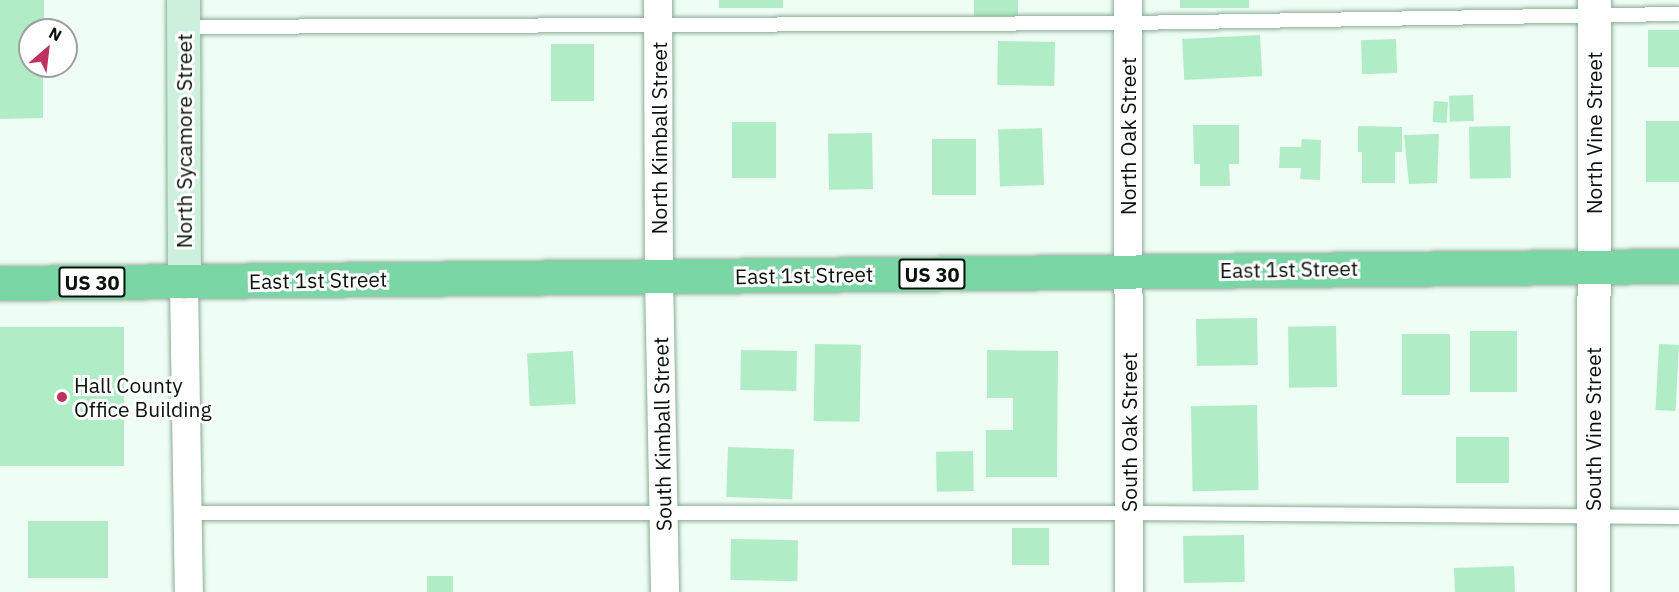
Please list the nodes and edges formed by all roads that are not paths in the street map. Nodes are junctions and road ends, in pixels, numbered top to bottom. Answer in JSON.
{"nodes":[{"id":1,"x":1594,"y":7,"type":"edge"},
{"id":2,"x":1128,"y":11,"type":"edge"},
{"id":3,"x":658,"y":12,"type":"edge"},
{"id":4,"x":183,"y":14,"type":"edge"},
{"id":5,"x":1679,"y":14,"type":"edge"},
{"id":6,"x":1594,"y":266,"type":"junction"},
{"id":7,"x":1679,"y":266,"type":"edge"},
{"id":8,"x":1129,"y":271,"type":"junction"},
{"id":9,"x":659,"y":277,"type":"junction"},
{"id":10,"x":184,"y":282,"type":"junction"},
{"id":11,"x":0,"y":283,"type":"edge"},
{"id":12,"x":189,"y":513,"type":"junction"},
{"id":13,"x":1129,"y":513,"type":"junction"},
{"id":14,"x":664,"y":514,"type":"junction"},
{"id":15,"x":1593,"y":517,"type":"junction"},
{"id":16,"x":1679,"y":517,"type":"edge"},
{"id":17,"x":189,"y":592,"type":"edge"},
{"id":18,"x":665,"y":592,"type":"edge"},
{"id":19,"x":1129,"y":592,"type":"edge"},
{"id":20,"x":1593,"y":592,"type":"edge"}],
"edges":[{"from":1,"to":2,"type":"lane"},
{"from":1,"to":5,"type":"lane"},
{"from":1,"to":6,"type":"street","name":"North Vine Street"},
{"from":2,"to":3,"type":"lane"},
{"from":2,"to":8,"type":"street","name":"North Oak Street"},
{"from":3,"to":4,"type":"lane"},
{"from":3,"to":9,"type":"street","name":"North Kimball Street"},
{"from":4,"to":10,"type":"main road","name":"North Sycamore Street"},
{"from":6,"to":7,"type":"highway","name":"East 1st Street","number":"US 30"},
{"from":6,"to":8,"type":"highway","name":"East 1st Street","number":"US 30"},
{"from":6,"to":15,"type":"street","name":"South Vine Street"},
{"from":8,"to":9,"type":"highway","name":"East 1st Street","number":"US 30"},
{"from":8,"to":13,"type":"street","name":"South Oak Street"},
{"from":9,"to":10,"type":"highway","name":"East 1st Street","number":"US 30"},
{"from":9,"to":14,"type":"street","name":"South Kimball Street"},
{"from":10,"to":11,"type":"highway","name":"East 1st Street","number":"US 30"},
{"from":10,"to":12,"type":"street"},
{"from":12,"to":14,"type":"lane"},
{"from":12,"to":17,"type":"street"},
{"from":13,"to":14,"type":"lane"},
{"from":13,"to":15,"type":"lane"},
{"from":13,"to":19,"type":"street","name":"South Oak Street"},
{"from":14,"to":18,"type":"street","name":"South Kimball Street"},
{"from":15,"to":16,"type":"lane"},
{"from":15,"to":20,"type":"street","name":"South Vine Street"}]}
